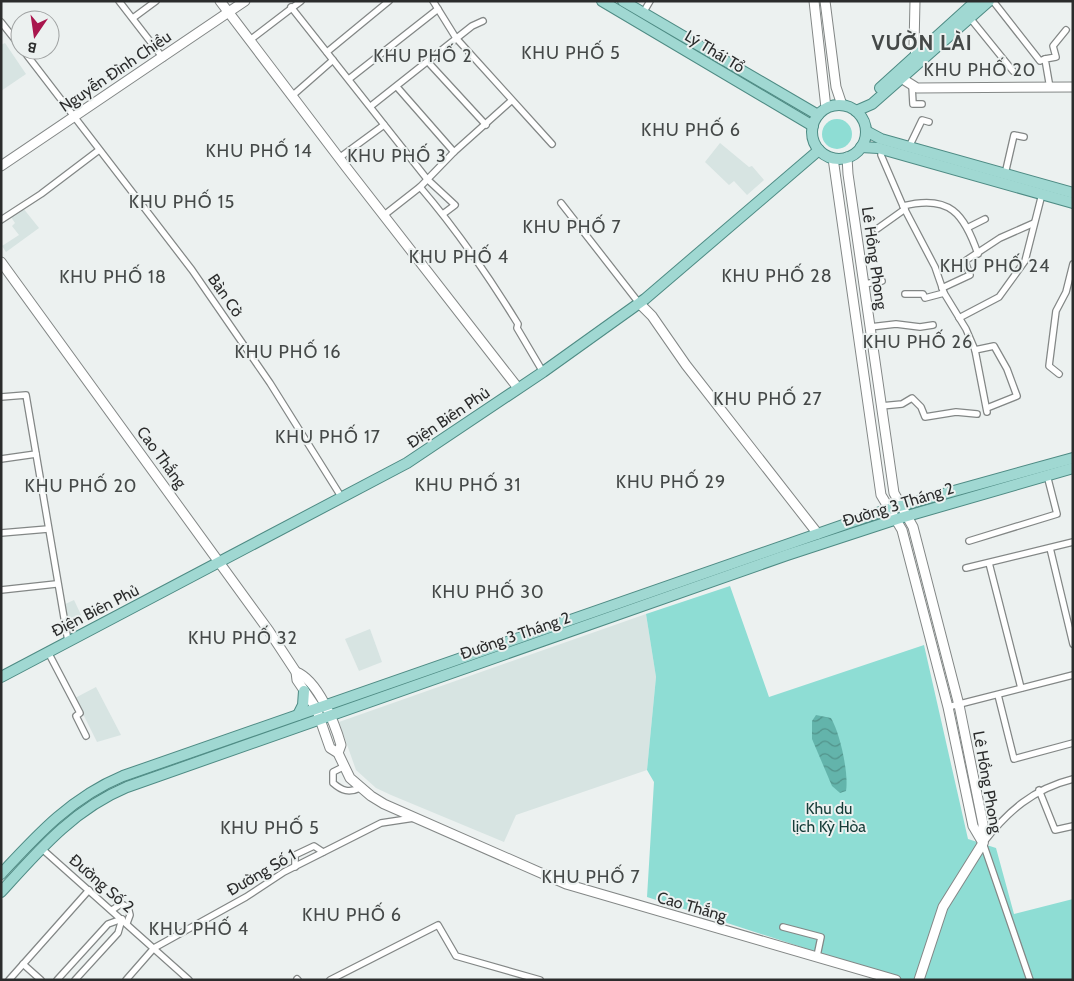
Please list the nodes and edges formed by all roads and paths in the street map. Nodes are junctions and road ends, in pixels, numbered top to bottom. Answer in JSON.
{"nodes":[{"id":1,"x":119,"y":1,"type":"edge"},
{"id":2,"x":156,"y":1,"type":"edge"},
{"id":3,"x":220,"y":1,"type":"edge"},
{"id":4,"x":246,"y":1,"type":"edge"},
{"id":5,"x":301,"y":1,"type":"edge"},
{"id":6,"x":389,"y":1,"type":"edge"},
{"id":7,"x":432,"y":1,"type":"edge"},
{"id":8,"x":602,"y":1,"type":"edge"},
{"id":9,"x":622,"y":1,"type":"edge"},
{"id":10,"x":650,"y":1,"type":"edge"},
{"id":11,"x":814,"y":1,"type":"edge"},
{"id":12,"x":825,"y":1,"type":"edge"},
{"id":13,"x":915,"y":1,"type":"edge"},
{"id":14,"x":976,"y":1,"type":"edge"},
{"id":15,"x":991,"y":1,"type":"edge"},
{"id":16,"x":291,"y":7,"type":"junction"},
{"id":17,"x":438,"y":9,"type":"junction"},
{"id":18,"x":229,"y":12,"type":"junction"},
{"id":19,"x":133,"y":18,"type":"junction"},
{"id":20,"x":641,"y":18,"type":"junction"},
{"id":21,"x":970,"y":18,"type":"junction"},
{"id":22,"x":483,"y":21,"type":"dead end"},
{"id":23,"x":1,"y":22,"type":"edge"},
{"id":24,"x":1066,"y":30,"type":"dead end"},
{"id":25,"x":10,"y":33,"type":"edge"},
{"id":26,"x":456,"y":38,"type":"junction"},
{"id":27,"x":250,"y":40,"type":"junction"},
{"id":28,"x":327,"y":52,"type":"junction"},
{"id":29,"x":916,"y":54,"type":"junction"},
{"id":30,"x":163,"y":58,"type":"junction"},
{"id":31,"x":1045,"y":59,"type":"junction"},
{"id":32,"x":31,"y":60,"type":"edge"},
{"id":33,"x":333,"y":60,"type":"junction"},
{"id":34,"x":428,"y":62,"type":"junction"},
{"id":35,"x":1013,"y":72,"type":"dead end"},
{"id":36,"x":901,"y":78,"type":"junction"},
{"id":37,"x":349,"y":79,"type":"junction"},
{"id":38,"x":912,"y":86,"type":"junction"},
{"id":39,"x":397,"y":87,"type":"junction"},
{"id":40,"x":1073,"y":87,"type":"edge"},
{"id":41,"x":1050,"y":88,"type":"junction"},
{"id":42,"x":292,"y":96,"type":"junction"},
{"id":43,"x":511,"y":100,"type":"junction"},
{"id":44,"x":922,"y":104,"type":"dead end"},
{"id":45,"x":842,"y":105,"type":"junction"},
{"id":46,"x":371,"y":106,"type":"junction"},
{"id":47,"x":860,"y":108,"type":"junction"},
{"id":48,"x":822,"y":111,"type":"junction"},
{"id":49,"x":74,"y":117,"type":"junction"},
{"id":50,"x":928,"y":122,"type":"dead end"},
{"id":51,"x":384,"y":125,"type":"junction"},
{"id":52,"x":486,"y":125,"type":"junction"},
{"id":53,"x":813,"y":126,"type":"junction"},
{"id":54,"x":866,"y":131,"type":"junction"},
{"id":55,"x":1024,"y":137,"type":"dead end"},
{"id":56,"x":552,"y":144,"type":"dead end"},
{"id":57,"x":861,"y":147,"type":"junction"},
{"id":58,"x":909,"y":147,"type":"junction"},
{"id":59,"x":882,"y":149,"type":"junction"},
{"id":60,"x":99,"y":150,"type":"junction"},
{"id":61,"x":819,"y":150,"type":"junction"},
{"id":62,"x":454,"y":152,"type":"junction"},
{"id":63,"x":847,"y":157,"type":"junction"},
{"id":64,"x":339,"y":158,"type":"junction"},
{"id":65,"x":833,"y":158,"type":"junction"},
{"id":66,"x":1,"y":166,"type":"edge"},
{"id":67,"x":1005,"y":174,"type":"junction"},
{"id":68,"x":427,"y":179,"type":"junction"},
{"id":69,"x":420,"y":187,"type":"junction"},
{"id":70,"x":1073,"y":193,"type":"edge"},
{"id":71,"x":1042,"y":194,"type":"junction"},
{"id":72,"x":561,"y":203,"type":"dead end"},
{"id":73,"x":1073,"y":203,"type":"edge"},
{"id":74,"x":904,"y":208,"type":"junction"},
{"id":75,"x":443,"y":214,"type":"junction"},
{"id":76,"x":383,"y":216,"type":"junction"},
{"id":77,"x":985,"y":219,"type":"dead end"},
{"id":78,"x":1,"y":220,"type":"edge"},
{"id":79,"x":1034,"y":223,"type":"junction"},
{"id":80,"x":969,"y":227,"type":"junction"},
{"id":81,"x":877,"y":229,"type":"dead end"},
{"id":82,"x":978,"y":254,"type":"junction"},
{"id":83,"x":1,"y":262,"type":"edge"},
{"id":84,"x":1073,"y":264,"type":"edge"},
{"id":85,"x":882,"y":281,"type":"dead end"},
{"id":86,"x":864,"y":284,"type":"junction"},
{"id":87,"x":943,"y":291,"type":"junction"},
{"id":88,"x":905,"y":294,"type":"dead end"},
{"id":89,"x":639,"y":303,"type":"junction"},
{"id":90,"x":959,"y":318,"type":"junction"},
{"id":91,"x":933,"y":325,"type":"dead end"},
{"id":92,"x":870,"y":327,"type":"junction"},
{"id":93,"x":976,"y":350,"type":"junction"},
{"id":94,"x":543,"y":372,"type":"junction"},
{"id":95,"x":1059,"y":374,"type":"dead end"},
{"id":96,"x":518,"y":388,"type":"junction"},
{"id":97,"x":1,"y":398,"type":"edge"},
{"id":98,"x":881,"y":406,"type":"junction"},
{"id":99,"x":977,"y":414,"type":"dead end"},
{"id":100,"x":36,"y":454,"type":"junction"},
{"id":101,"x":1073,"y":458,"type":"edge"},
{"id":102,"x":1,"y":459,"type":"edge"},
{"id":103,"x":1073,"y":468,"type":"edge"},
{"id":104,"x":1047,"y":475,"type":"junction"},
{"id":105,"x":343,"y":498,"type":"junction"},
{"id":106,"x":901,"y":506,"type":"junction"},
{"id":107,"x":889,"y":509,"type":"junction"},
{"id":108,"x":908,"y":516,"type":"junction"},
{"id":109,"x":897,"y":519,"type":"junction"},
{"id":110,"x":48,"y":529,"type":"junction"},
{"id":111,"x":1,"y":533,"type":"edge"},
{"id":112,"x":818,"y":534,"type":"junction"},
{"id":113,"x":969,"y":541,"type":"dead end"},
{"id":114,"x":1073,"y":542,"type":"edge"},
{"id":115,"x":1050,"y":548,"type":"junction"},
{"id":116,"x":219,"y":562,"type":"junction"},
{"id":117,"x":989,"y":563,"type":"junction"},
{"id":118,"x":966,"y":568,"type":"dead end"},
{"id":119,"x":56,"y":584,"type":"junction"},
{"id":120,"x":1,"y":590,"type":"edge"},
{"id":121,"x":68,"y":641,"type":"junction"},
{"id":122,"x":1073,"y":644,"type":"edge"},
{"id":123,"x":48,"y":652,"type":"junction"},
{"id":124,"x":296,"y":672,"type":"junction"},
{"id":125,"x":1073,"y":675,"type":"edge"},
{"id":126,"x":1,"y":677,"type":"edge"},
{"id":127,"x":1021,"y":688,"type":"junction"},
{"id":128,"x":304,"y":691,"type":"junction"},
{"id":129,"x":998,"y":695,"type":"junction"},
{"id":130,"x":959,"y":705,"type":"junction"},
{"id":131,"x":321,"y":706,"type":"junction"},
{"id":132,"x":948,"y":707,"type":"junction"},
{"id":133,"x":298,"y":714,"type":"junction"},
{"id":134,"x":331,"y":716,"type":"junction"},
{"id":135,"x":321,"y":719,"type":"junction"},
{"id":136,"x":86,"y":736,"type":"dead end"},
{"id":137,"x":1073,"y":743,"type":"edge"},
{"id":138,"x":338,"y":753,"type":"junction"},
{"id":139,"x":343,"y":767,"type":"junction"},
{"id":140,"x":1073,"y":779,"type":"edge"},
{"id":141,"x":360,"y":788,"type":"junction"},
{"id":142,"x":1039,"y":790,"type":"junction"},
{"id":143,"x":414,"y":818,"type":"junction"},
{"id":144,"x":1073,"y":826,"type":"edge"},
{"id":145,"x":983,"y":843,"type":"junction"},
{"id":146,"x":41,"y":848,"type":"junction"},
{"id":147,"x":323,"y":852,"type":"junction"},
{"id":148,"x":295,"y":867,"type":"junction"},
{"id":149,"x":1,"y":874,"type":"edge"},
{"id":150,"x":89,"y":890,"type":"junction"},
{"id":151,"x":1,"y":892,"type":"edge"},
{"id":152,"x":112,"y":910,"type":"junction"},
{"id":153,"x":125,"y":921,"type":"junction"},
{"id":154,"x":783,"y":927,"type":"dead end"},
{"id":155,"x":154,"y":948,"type":"junction"},
{"id":156,"x":817,"y":956,"type":"junction"},
{"id":157,"x":23,"y":964,"type":"junction"},
{"id":158,"x":9,"y":980,"type":"edge"},
{"id":159,"x":41,"y":980,"type":"edge"},
{"id":160,"x":56,"y":980,"type":"edge"},
{"id":161,"x":75,"y":980,"type":"edge"},
{"id":162,"x":126,"y":980,"type":"edge"},
{"id":163,"x":189,"y":980,"type":"edge"},
{"id":164,"x":330,"y":980,"type":"edge"},
{"id":165,"x":540,"y":980,"type":"edge"},
{"id":166,"x":896,"y":980,"type":"edge"},
{"id":167,"x":919,"y":980,"type":"edge"},
{"id":168,"x":1030,"y":980,"type":"edge"}],
"edges":[{"from":1,"to":19,"type":"street"},
{"from":2,"to":19,"type":"street"},
{"from":3,"to":18,"type":"street"},
{"from":4,"to":18,"type":"street","name":"Nguyễn Đình Chiểu"},
{"from":5,"to":16,"type":"street"},
{"from":6,"to":28,"type":"street"},
{"from":7,"to":17,"type":"street"},
{"from":8,"to":20,"type":"main road","name":"Lý Thái Tổ"},
{"from":9,"to":20,"type":"main road","name":"Lý Thái Tổ"},
{"from":10,"to":20,"type":"street"},
{"from":11,"to":48,"type":"street"},
{"from":12,"to":45,"type":"street"},
{"from":13,"to":29,"type":"street"},
{"from":14,"to":29,"type":"main road"},
{"from":15,"to":21,"type":"main road"},
{"from":15,"to":31,"type":"street"},
{"from":16,"to":27,"type":"street"},
{"from":16,"to":28,"type":"street"},
{"from":17,"to":26,"type":"street"},
{"from":17,"to":37,"type":"street"},
{"from":18,"to":27,"type":"street"},
{"from":18,"to":30,"type":"street","name":"Nguyễn Đình Chiểu"},
{"from":19,"to":30,"type":"street"},
{"from":20,"to":48,"type":"main road","name":"Lý Thái Tổ"},
{"from":20,"to":53,"type":"main road","name":"Lý Thái Tổ"},
{"from":21,"to":35,"type":"street"},
{"from":21,"to":36,"type":"main road"},
{"from":22,"to":26,"type":"street"},
{"from":23,"to":25,"type":"street"},
{"from":24,"to":31,"type":"street"},
{"from":26,"to":34,"type":"street"},
{"from":26,"to":43,"type":"street"},
{"from":27,"to":42,"type":"street"},
{"from":28,"to":33,"type":"street"},
{"from":29,"to":47,"type":"main road"},
{"from":30,"to":49,"type":"street","name":"Nguyễn Đình Chiểu"},
{"from":31,"to":41,"type":"street"},
{"from":32,"to":49,"type":"street","name":"Bàn Cờ"},
{"from":33,"to":37,"type":"street"},
{"from":33,"to":42,"type":"street"},
{"from":34,"to":39,"type":"street"},
{"from":34,"to":52,"type":"street"},
{"from":36,"to":38,"type":"street"},
{"from":36,"to":47,"type":"main road"},
{"from":37,"to":46,"type":"street"},
{"from":38,"to":41,"type":"street"},
{"from":38,"to":44,"type":"street"},
{"from":39,"to":46,"type":"street"},
{"from":39,"to":62,"type":"street"},
{"from":40,"to":41,"type":"street"},
{"from":42,"to":64,"type":"street"},
{"from":43,"to":52,"type":"street"},
{"from":43,"to":56,"type":"street"},
{"from":45,"to":47,"type":"main road"},
{"from":45,"to":48,"type":"main road"},
{"from":46,"to":51,"type":"street"},
{"from":47,"to":54,"type":"main road"},
{"from":48,"to":53,"type":"main road"},
{"from":49,"to":60,"type":"street","name":"Bàn Cờ"},
{"from":49,"to":66,"type":"street","name":"Nguyễn Đình Chiểu"},
{"from":50,"to":58,"type":"street"},
{"from":51,"to":64,"type":"street"},
{"from":51,"to":68,"type":"street"},
{"from":52,"to":62,"type":"street"},
{"from":53,"to":61,"type":"main road"},
{"from":54,"to":57,"type":"main road"},
{"from":54,"to":58,"type":"main road"},
{"from":55,"to":67,"type":"street"},
{"from":57,"to":59,"type":"main road"},
{"from":57,"to":63,"type":"main road"},
{"from":58,"to":67,"type":"main road"},
{"from":59,"to":71,"type":"main road"},
{"from":59,"to":74,"type":"street"},
{"from":60,"to":78,"type":"street"},
{"from":60,"to":105,"type":"street","name":"Bàn Cờ"},
{"from":61,"to":65,"type":"main road"},
{"from":61,"to":89,"type":"main road","name":"Điện Biên Phủ"},
{"from":62,"to":68,"type":"street"},
{"from":63,"to":65,"type":"main road"},
{"from":63,"to":86,"type":"street","name":"Lê Hồng Phong"},
{"from":64,"to":76,"type":"street"},
{"from":65,"to":107,"type":"street","name":"Lê Hồng Phong"},
{"from":67,"to":70,"type":"main road"},
{"from":68,"to":69,"type":"street"},
{"from":68,"to":75,"type":"street"},
{"from":69,"to":75,"type":"street"},
{"from":69,"to":76,"type":"street"},
{"from":71,"to":73,"type":"main road"},
{"from":71,"to":79,"type":"street"},
{"from":72,"to":89,"type":"street"},
{"from":74,"to":80,"type":"street"},
{"from":74,"to":81,"type":"street"},
{"from":74,"to":87,"type":"street"},
{"from":75,"to":94,"type":"street"},
{"from":76,"to":96,"type":"street"},
{"from":77,"to":80,"type":"street"},
{"from":79,"to":82,"type":"street"},
{"from":79,"to":90,"type":"street"},
{"from":80,"to":82,"type":"street"},
{"from":82,"to":87,"type":"street"},
{"from":83,"to":116,"type":"street","name":"Cao Thắng"},
{"from":84,"to":95,"type":"street"},
{"from":85,"to":86,"type":"street"},
{"from":86,"to":92,"type":"street","name":"Lê Hồng Phong"},
{"from":87,"to":88,"type":"street"},
{"from":87,"to":90,"type":"street"},
{"from":89,"to":94,"type":"main road","name":"Điện Biên Phủ"},
{"from":89,"to":112,"type":"street"},
{"from":90,"to":93,"type":"street"},
{"from":91,"to":92,"type":"street"},
{"from":92,"to":98,"type":"street","name":"Lê Hồng Phong"},
{"from":93,"to":93,"type":"street"},
{"from":94,"to":96,"type":"main road","name":"Điện Biên Phủ"},
{"from":96,"to":105,"type":"main road","name":"Điện Biên Phủ"},
{"from":97,"to":100,"type":"street"},
{"from":98,"to":99,"type":"street"},
{"from":98,"to":106,"type":"street","name":"Lê Hồng Phong"},
{"from":100,"to":102,"type":"street"},
{"from":100,"to":110,"type":"street"},
{"from":101,"to":106,"type":"main road","name":"Đường 3 Tháng 2"},
{"from":103,"to":104,"type":"main road","name":"Đường 3 Tháng 2"},
{"from":104,"to":108,"type":"main road","name":"Đường 3 Tháng 2"},
{"from":104,"to":113,"type":"street"},
{"from":105,"to":116,"type":"main road","name":"Điện Biên Phủ"},
{"from":106,"to":107,"type":"main road","name":"Đường 3 Tháng 2"},
{"from":106,"to":108,"type":"street","name":"Lê Hồng Phong"},
{"from":107,"to":109,"type":"street","name":"Lê Hồng Phong"},
{"from":107,"to":112,"type":"main road","name":"Đường 3 Tháng 2"},
{"from":108,"to":109,"type":"main road","name":"Đường 3 Tháng 2"},
{"from":108,"to":130,"type":"street","name":"Lê Hồng Phong"},
{"from":109,"to":132,"type":"street","name":"Lê Hồng Phong"},
{"from":109,"to":134,"type":"main road","name":"Đường 3 Tháng 2"},
{"from":110,"to":111,"type":"street"},
{"from":110,"to":119,"type":"street"},
{"from":112,"to":131,"type":"main road","name":"Đường 3 Tháng 2"},
{"from":114,"to":115,"type":"street"},
{"from":115,"to":117,"type":"street"},
{"from":115,"to":122,"type":"street"},
{"from":116,"to":121,"type":"main road","name":"Điện Biên Phủ"},
{"from":116,"to":124,"type":"street","name":"Cao Thắng"},
{"from":117,"to":118,"type":"street"},
{"from":117,"to":127,"type":"street"},
{"from":119,"to":120,"type":"street"},
{"from":119,"to":121,"type":"street"},
{"from":121,"to":123,"type":"main road","name":"Điện Biên Phủ"},
{"from":123,"to":126,"type":"main road","name":"Điện Biên Phủ"},
{"from":123,"to":136,"type":"street"},
{"from":124,"to":128,"type":"street","name":"Cao Thắng"},
{"from":124,"to":131,"type":"street","name":"Cao Thắng"},
{"from":125,"to":127,"type":"street"},
{"from":127,"to":129,"type":"street"},
{"from":128,"to":131,"type":"street","name":"Cao Thắng"},
{"from":128,"to":133,"type":"main road"},
{"from":129,"to":130,"type":"street"},
{"from":129,"to":137,"type":"street"},
{"from":130,"to":132,"type":"street"},
{"from":130,"to":145,"type":"street","name":"Lê Hồng Phong"},
{"from":131,"to":133,"type":"main road","name":"Đường 3 Tháng 2"},
{"from":131,"to":134,"type":"street","name":"Cao Thắng"},
{"from":131,"to":135,"type":"street","name":"Cao Thắng"},
{"from":132,"to":145,"type":"street","name":"Lê Hồng Phong"},
{"from":133,"to":149,"type":"main road","name":"Đường 3 Tháng 2"},
{"from":134,"to":135,"type":"main road","name":"Đường 3 Tháng 2"},
{"from":134,"to":138,"type":"street","name":"Cao Thắng"},
{"from":135,"to":138,"type":"street","name":"Cao Thắng"},
{"from":135,"to":146,"type":"main road","name":"Đường 3 Tháng 2"},
{"from":138,"to":139,"type":"street","name":"Cao Thắng"},
{"from":139,"to":141,"type":"street","name":"Cao Thắng"},
{"from":139,"to":141,"type":"street"},
{"from":140,"to":142,"type":"street"},
{"from":141,"to":143,"type":"street","name":"Cao Thắng"},
{"from":142,"to":144,"type":"street"},
{"from":142,"to":145,"type":"street"},
{"from":143,"to":147,"type":"street","name":"Đường Số 1"},
{"from":143,"to":156,"type":"street","name":"Cao Thắng"},
{"from":145,"to":167,"type":"street"},
{"from":145,"to":168,"type":"street"},
{"from":146,"to":150,"type":"street","name":"Đường Số 2"},
{"from":146,"to":151,"type":"main road","name":"Đường 3 Tháng 2"},
{"from":147,"to":148,"type":"street","name":"Đường Số 1"},
{"from":147,"to":148,"type":"street"},
{"from":148,"to":155,"type":"street","name":"Đường Số 1"},
{"from":150,"to":152,"type":"street","name":"Đường Số 2"},
{"from":150,"to":157,"type":"street"},
{"from":152,"to":153,"type":"street","name":"Đường Số 2"},
{"from":152,"to":153,"type":"street"},
{"from":153,"to":155,"type":"street","name":"Đường Số 2"},
{"from":153,"to":160,"type":"street"},
{"from":153,"to":161,"type":"street"},
{"from":154,"to":156,"type":"street"},
{"from":155,"to":162,"type":"street","name":"Đường Số 1"},
{"from":155,"to":163,"type":"street","name":"Đường Số 2"},
{"from":156,"to":166,"type":"street","name":"Cao Thắng"},
{"from":157,"to":158,"type":"street"},
{"from":157,"to":159,"type":"street"},
{"from":164,"to":165,"type":"street"}]}
